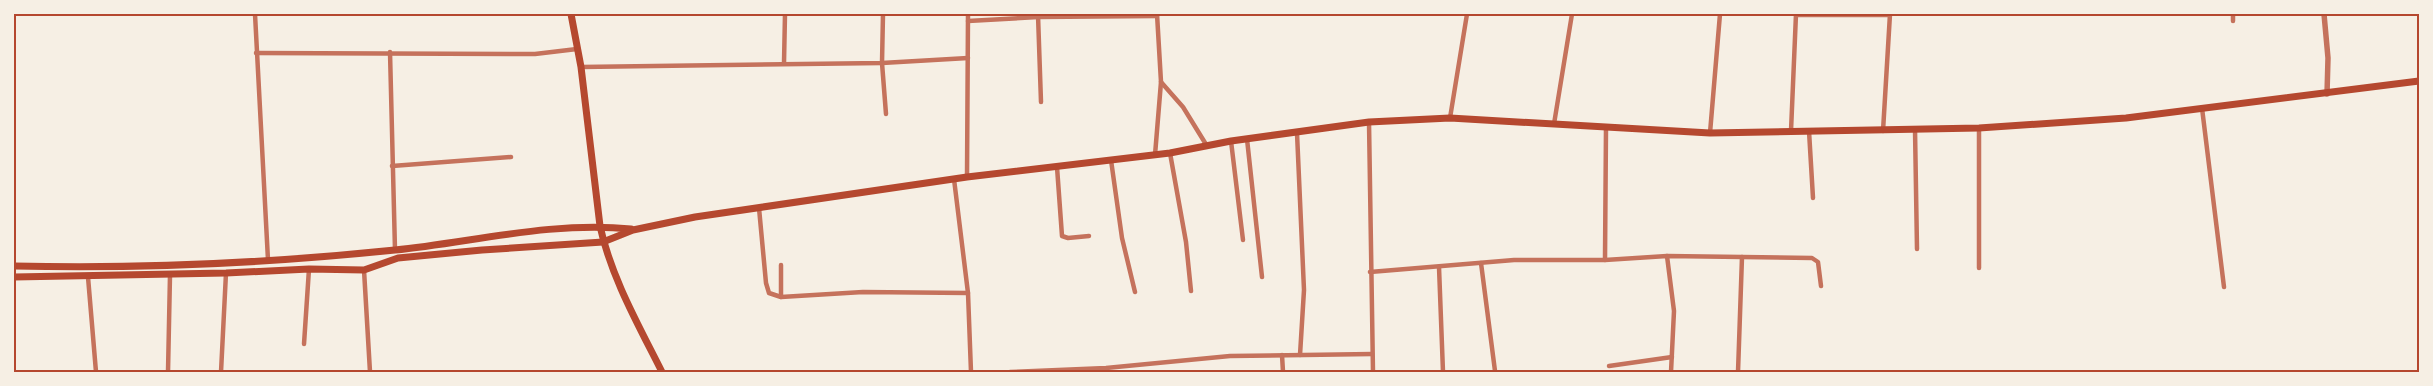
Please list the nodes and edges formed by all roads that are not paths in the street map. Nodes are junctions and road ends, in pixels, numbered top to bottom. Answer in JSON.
{"nodes":[{"id":1,"x":254,"y":14,"type":"edge"},
{"id":2,"x":571,"y":14,"type":"edge"},
{"id":3,"x":785,"y":14,"type":"edge"},
{"id":4,"x":883,"y":14,"type":"edge"},
{"id":5,"x":968,"y":14,"type":"edge"},
{"id":6,"x":1466,"y":14,"type":"edge"},
{"id":7,"x":1572,"y":14,"type":"edge"},
{"id":8,"x":1720,"y":14,"type":"edge"},
{"id":9,"x":1796,"y":14,"type":"edge"},
{"id":10,"x":1890,"y":14,"type":"edge"},
{"id":11,"x":2233,"y":14,"type":"edge"},
{"id":12,"x":2324,"y":14,"type":"edge"},
{"id":13,"x":1038,"y":15,"type":"edge"},
{"id":14,"x":1157,"y":15,"type":"edge"},
{"id":15,"x":968,"y":21,"type":"junction"},
{"id":16,"x":2233,"y":21,"type":"dead end"},
{"id":17,"x":577,"y":49,"type":"junction"},
{"id":18,"x":390,"y":52,"type":"junction"},
{"id":19,"x":256,"y":53,"type":"junction"},
{"id":20,"x":968,"y":58,"type":"junction"},
{"id":21,"x":784,"y":63,"type":"junction"},
{"id":22,"x":882,"y":64,"type":"junction"},
{"id":23,"x":581,"y":67,"type":"junction"},
{"id":24,"x":2419,"y":81,"type":"edge"},
{"id":25,"x":1161,"y":82,"type":"junction"},
{"id":26,"x":2327,"y":94,"type":"junction"},
{"id":27,"x":1041,"y":102,"type":"dead end"},
{"id":28,"x":2202,"y":108,"type":"junction"},
{"id":29,"x":886,"y":114,"type":"dead end"},
{"id":30,"x":1450,"y":118,"type":"junction"},
{"id":31,"x":1369,"y":122,"type":"junction"},
{"id":32,"x":1554,"y":124,"type":"junction"},
{"id":33,"x":1606,"y":126,"type":"junction"},
{"id":34,"x":1979,"y":128,"type":"junction"},
{"id":35,"x":1915,"y":129,"type":"junction"},
{"id":36,"x":1791,"y":131,"type":"junction"},
{"id":37,"x":1809,"y":131,"type":"junction"},
{"id":38,"x":1883,"y":131,"type":"junction"},
{"id":39,"x":1297,"y":133,"type":"junction"},
{"id":40,"x":1710,"y":133,"type":"junction"},
{"id":41,"x":1247,"y":139,"type":"junction"},
{"id":42,"x":1231,"y":141,"type":"junction"},
{"id":43,"x":1207,"y":146,"type":"junction"},
{"id":44,"x":1170,"y":153,"type":"junction"},
{"id":45,"x":1154,"y":155,"type":"junction"},
{"id":46,"x":511,"y":158,"type":"dead end"},
{"id":47,"x":1111,"y":160,"type":"junction"},
{"id":48,"x":392,"y":166,"type":"junction"},
{"id":49,"x":1056,"y":167,"type":"junction"},
{"id":50,"x":967,"y":177,"type":"junction"},
{"id":51,"x":954,"y":179,"type":"junction"},
{"id":52,"x":1813,"y":198,"type":"dead end"},
{"id":53,"x":759,"y":208,"type":"junction"},
{"id":54,"x":600,"y":226,"type":"junction"},
{"id":55,"x":633,"y":230,"type":"junction"},
{"id":56,"x":1089,"y":236,"type":"dead end"},
{"id":57,"x":1243,"y":240,"type":"dead end"},
{"id":58,"x":603,"y":242,"type":"junction"},
{"id":59,"x":1917,"y":249,"type":"dead end"},
{"id":60,"x":395,"y":250,"type":"junction"},
{"id":61,"x":1667,"y":256,"type":"junction"},
{"id":62,"x":1742,"y":257,"type":"junction"},
{"id":63,"x":268,"y":260,"type":"junction"},
{"id":64,"x":1605,"y":260,"type":"junction"},
{"id":65,"x":1482,"y":263,"type":"junction"},
{"id":66,"x":781,"y":265,"type":"dead end"},
{"id":67,"x":14,"y":266,"type":"edge"},
{"id":68,"x":1439,"y":267,"type":"junction"},
{"id":69,"x":1979,"y":268,"type":"dead end"},
{"id":70,"x":309,"y":269,"type":"junction"},
{"id":71,"x":364,"y":270,"type":"junction"},
{"id":72,"x":1370,"y":272,"type":"junction"},
{"id":73,"x":226,"y":273,"type":"junction"},
{"id":74,"x":170,"y":275,"type":"junction"},
{"id":75,"x":14,"y":276,"type":"edge"},
{"id":76,"x":88,"y":277,"type":"junction"},
{"id":77,"x":1262,"y":277,"type":"dead end"},
{"id":78,"x":1821,"y":286,"type":"dead end"},
{"id":79,"x":2224,"y":287,"type":"dead end"},
{"id":80,"x":1135,"y":292,"type":"dead end"},
{"id":81,"x":1191,"y":292,"type":"dead end"},
{"id":82,"x":968,"y":293,"type":"junction"},
{"id":83,"x":782,"y":297,"type":"junction"},
{"id":84,"x":304,"y":344,"type":"dead end"},
{"id":85,"x":1372,"y":354,"type":"junction"},
{"id":86,"x":1282,"y":355,"type":"junction"},
{"id":87,"x":1300,"y":355,"type":"junction"},
{"id":88,"x":1672,"y":357,"type":"junction"},
{"id":89,"x":1609,"y":366,"type":"dead end"},
{"id":90,"x":1107,"y":370,"type":"edge"},
{"id":91,"x":1495,"y":371,"type":"edge"},
{"id":92,"x":96,"y":372,"type":"edge"},
{"id":93,"x":168,"y":372,"type":"edge"},
{"id":94,"x":221,"y":372,"type":"edge"},
{"id":95,"x":370,"y":372,"type":"edge"},
{"id":96,"x":662,"y":372,"type":"edge"},
{"id":97,"x":970,"y":372,"type":"edge"},
{"id":98,"x":1010,"y":372,"type":"edge"},
{"id":99,"x":1014,"y":372,"type":"edge"},
{"id":100,"x":1283,"y":372,"type":"edge"},
{"id":101,"x":1373,"y":372,"type":"edge"},
{"id":102,"x":1443,"y":372,"type":"edge"},
{"id":103,"x":1671,"y":372,"type":"edge"},
{"id":104,"x":1738,"y":372,"type":"edge"}],
"edges":[{"from":1,"to":19,"type":"street"},
{"from":2,"to":17,"type":"main road"},
{"from":3,"to":21,"type":"street"},
{"from":4,"to":22,"type":"street"},
{"from":5,"to":15,"type":"street"},
{"from":6,"to":30,"type":"street"},
{"from":7,"to":32,"type":"street"},
{"from":8,"to":40,"type":"street"},
{"from":9,"to":10,"type":"street"},
{"from":9,"to":36,"type":"street"},
{"from":10,"to":38,"type":"street"},
{"from":11,"to":16,"type":"street"},
{"from":12,"to":26,"type":"street"},
{"from":13,"to":14,"type":"street"},
{"from":13,"to":15,"type":"street"},
{"from":13,"to":27,"type":"street"},
{"from":14,"to":25,"type":"street"},
{"from":15,"to":20,"type":"street"},
{"from":17,"to":18,"type":"street"},
{"from":17,"to":23,"type":"main road"},
{"from":18,"to":19,"type":"street"},
{"from":18,"to":48,"type":"street"},
{"from":19,"to":63,"type":"street"},
{"from":20,"to":22,"type":"street"},
{"from":20,"to":50,"type":"street"},
{"from":21,"to":22,"type":"street"},
{"from":21,"to":23,"type":"street"},
{"from":22,"to":29,"type":"street"},
{"from":23,"to":54,"type":"main road"},
{"from":24,"to":26,"type":"main road"},
{"from":25,"to":43,"type":"street"},
{"from":25,"to":45,"type":"street"},
{"from":26,"to":28,"type":"main road"},
{"from":28,"to":34,"type":"main road"},
{"from":28,"to":79,"type":"street"},
{"from":30,"to":31,"type":"main road"},
{"from":30,"to":32,"type":"main road"},
{"from":31,"to":39,"type":"main road"},
{"from":31,"to":72,"type":"street"},
{"from":32,"to":33,"type":"main road"},
{"from":33,"to":40,"type":"main road"},
{"from":33,"to":64,"type":"street"},
{"from":34,"to":35,"type":"main road"},
{"from":34,"to":69,"type":"street"},
{"from":35,"to":38,"type":"main road"},
{"from":35,"to":59,"type":"street"},
{"from":36,"to":37,"type":"main road"},
{"from":36,"to":40,"type":"main road"},
{"from":37,"to":38,"type":"main road"},
{"from":37,"to":52,"type":"street"},
{"from":39,"to":41,"type":"main road"},
{"from":39,"to":87,"type":"street"},
{"from":41,"to":42,"type":"main road"},
{"from":41,"to":77,"type":"street"},
{"from":42,"to":43,"type":"main road"},
{"from":42,"to":57,"type":"street"},
{"from":43,"to":44,"type":"main road"},
{"from":44,"to":45,"type":"main road"},
{"from":44,"to":81,"type":"street"},
{"from":45,"to":47,"type":"main road"},
{"from":46,"to":48,"type":"street"},
{"from":47,"to":49,"type":"main road"},
{"from":47,"to":80,"type":"street"},
{"from":48,"to":60,"type":"street"},
{"from":49,"to":50,"type":"main road"},
{"from":49,"to":56,"type":"street"},
{"from":50,"to":51,"type":"main road"},
{"from":51,"to":53,"type":"main road"},
{"from":51,"to":82,"type":"street"},
{"from":53,"to":55,"type":"main road"},
{"from":53,"to":83,"type":"street"},
{"from":54,"to":55,"type":"main road"},
{"from":54,"to":58,"type":"main road"},
{"from":54,"to":60,"type":"main road"},
{"from":55,"to":58,"type":"main road"},
{"from":58,"to":71,"type":"main road"},
{"from":58,"to":96,"type":"main road"},
{"from":60,"to":63,"type":"main road"},
{"from":61,"to":62,"type":"street"},
{"from":61,"to":64,"type":"street"},
{"from":61,"to":88,"type":"street"},
{"from":62,"to":78,"type":"street"},
{"from":62,"to":104,"type":"street"},
{"from":63,"to":67,"type":"main road"},
{"from":64,"to":65,"type":"street"},
{"from":65,"to":68,"type":"street"},
{"from":65,"to":91,"type":"street"},
{"from":66,"to":83,"type":"street"},
{"from":68,"to":72,"type":"street"},
{"from":68,"to":102,"type":"street"},
{"from":70,"to":71,"type":"main road"},
{"from":70,"to":73,"type":"main road"},
{"from":70,"to":84,"type":"street"},
{"from":71,"to":95,"type":"street"},
{"from":72,"to":85,"type":"street"},
{"from":73,"to":74,"type":"main road"},
{"from":73,"to":94,"type":"street"},
{"from":74,"to":76,"type":"main road"},
{"from":74,"to":93,"type":"street"},
{"from":75,"to":76,"type":"main road"},
{"from":76,"to":92,"type":"street"},
{"from":82,"to":83,"type":"street"},
{"from":82,"to":97,"type":"street"},
{"from":85,"to":87,"type":"street"},
{"from":85,"to":101,"type":"street"},
{"from":86,"to":87,"type":"street"},
{"from":86,"to":90,"type":"street"},
{"from":86,"to":100,"type":"street"},
{"from":88,"to":89,"type":"street"},
{"from":88,"to":103,"type":"street"},
{"from":90,"to":99,"type":"street"},
{"from":98,"to":99,"type":"street"}]}
